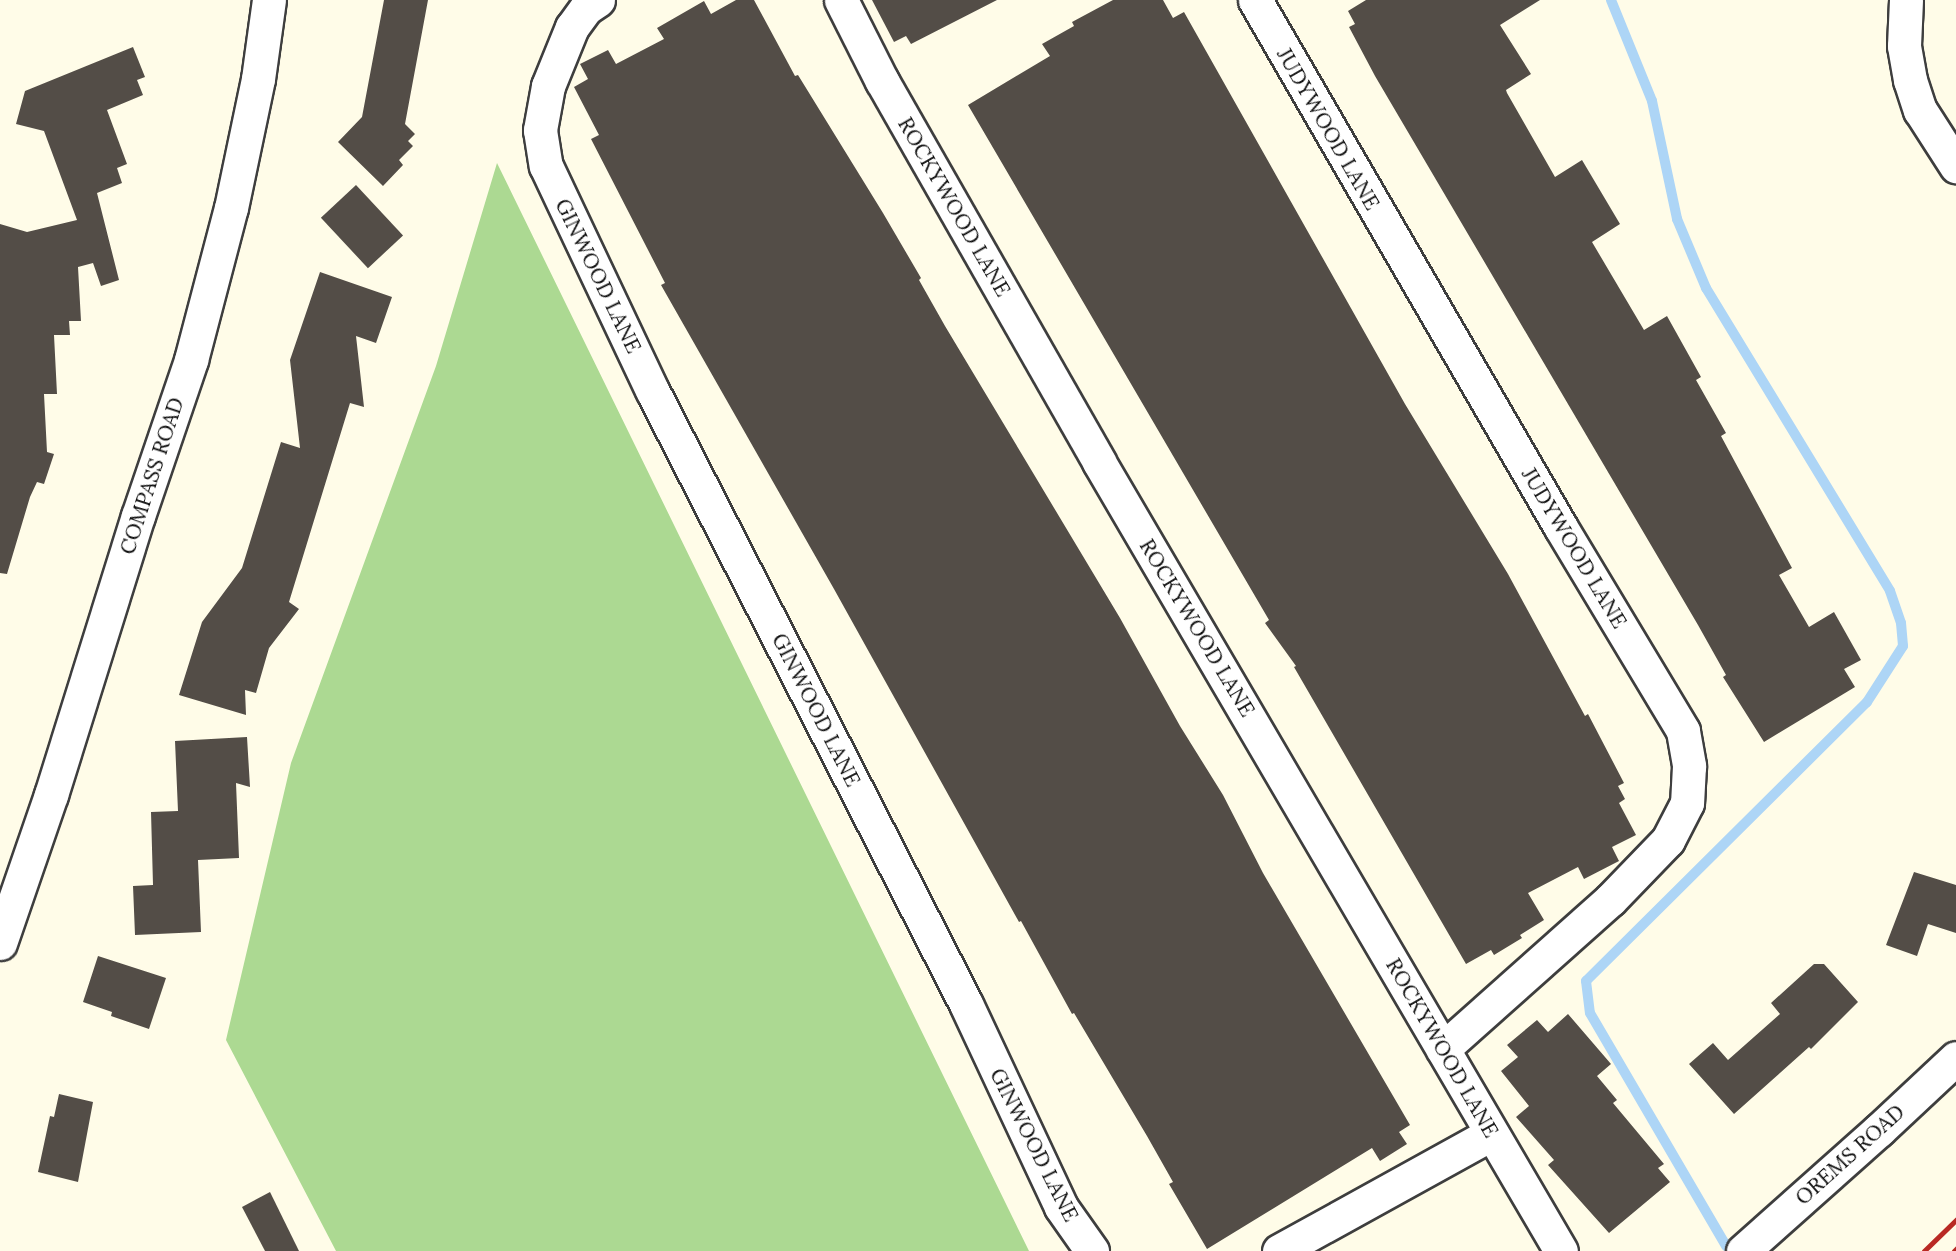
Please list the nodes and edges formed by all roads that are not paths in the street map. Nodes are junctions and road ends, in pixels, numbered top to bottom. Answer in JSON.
{"nodes":[{"id":1,"x":269,"y":0,"type":"edge"},
{"id":2,"x":598,"y":0,"type":"edge"},
{"id":3,"x":841,"y":0,"type":"edge"},
{"id":4,"x":1255,"y":0,"type":"edge"},
{"id":5,"x":1906,"y":0,"type":"edge"},
{"id":6,"x":1956,"y":166,"type":"edge"},
{"id":7,"x":0,"y":943,"type":"edge"},
{"id":8,"x":1443,"y":1049,"type":"junction"},
{"id":9,"x":1956,"y":1058,"type":"edge"},
{"id":10,"x":1491,"y":1134,"type":"junction"},
{"id":11,"x":1092,"y":1251,"type":"edge"},
{"id":12,"x":1279,"y":1251,"type":"edge"},
{"id":13,"x":1561,"y":1251,"type":"edge"},
{"id":14,"x":1743,"y":1251,"type":"edge"}],
"edges":[{"from":1,"to":7,"type":"street","name":"COMPASS ROAD"},
{"from":2,"to":11,"type":"street","name":"GINWOOD LANE"},
{"from":3,"to":8,"type":"street","name":"ROCKYWOOD LANE"},
{"from":4,"to":8,"type":"street","name":"JUDYWOOD LANE"},
{"from":5,"to":6,"type":"street"},
{"from":8,"to":10,"type":"street","name":"ROCKYWOOD LANE"},
{"from":9,"to":14,"type":"street","name":"OREMS ROAD"},
{"from":10,"to":12,"type":"street"},
{"from":10,"to":13,"type":"street","name":"ROCKYWOOD LANE"}]}
